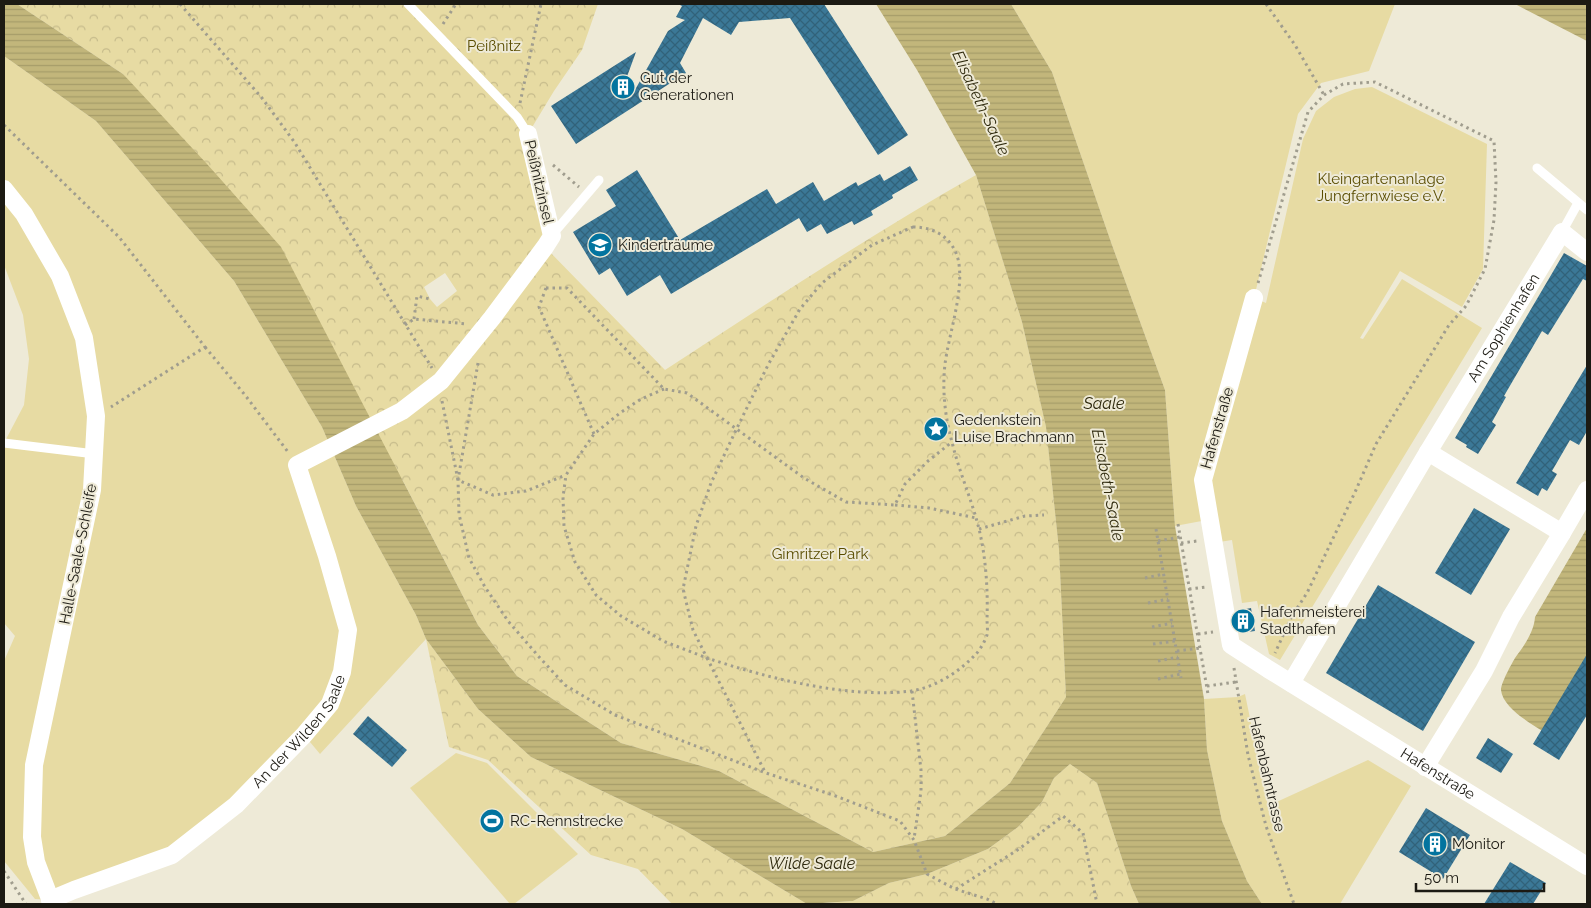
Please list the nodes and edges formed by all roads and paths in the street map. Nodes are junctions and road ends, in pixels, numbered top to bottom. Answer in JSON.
{"nodes":[{"id":1,"x":180,"y":4,"type":"edge"},
{"id":2,"x":408,"y":4,"type":"edge"},
{"id":3,"x":456,"y":4,"type":"edge"},
{"id":4,"x":541,"y":4,"type":"edge"},
{"id":5,"x":1266,"y":4,"type":"edge"},
{"id":6,"x":438,"y":34,"type":"junction"},
{"id":7,"x":1324,"y":95,"type":"junction"},
{"id":8,"x":517,"y":117,"type":"junction"},
{"id":9,"x":4,"y":125,"type":"edge"},
{"id":10,"x":528,"y":134,"type":"joint"},
{"id":11,"x":551,"y":163,"type":"dead end"},
{"id":12,"x":1537,"y":168,"type":"dead end"},
{"id":13,"x":599,"y":180,"type":"dead end"},
{"id":14,"x":4,"y":189,"type":"edge"},
{"id":15,"x":587,"y":194,"type":"junction"},
{"id":16,"x":1578,"y":203,"type":"junction"},
{"id":17,"x":1587,"y":210,"type":"edge"},
{"id":18,"x":1562,"y":232,"type":"junction"},
{"id":19,"x":552,"y":236,"type":"junction"},
{"id":20,"x":1587,"y":252,"type":"edge"},
{"id":21,"x":430,"y":298,"type":"dead end"},
{"id":22,"x":1254,"y":298,"type":"joint"},
{"id":23,"x":414,"y":319,"type":"junction"},
{"id":24,"x":405,"y":325,"type":"junction"},
{"id":25,"x":485,"y":326,"type":"junction"},
{"id":26,"x":205,"y":347,"type":"junction"},
{"id":27,"x":480,"y":354,"type":"dead end"},
{"id":28,"x":425,"y":356,"type":"dead end"},
{"id":29,"x":441,"y":381,"type":"junction"},
{"id":30,"x":664,"y":389,"type":"junction"},
{"id":31,"x":96,"y":416,"type":"junction"},
{"id":32,"x":737,"y":428,"type":"junction"},
{"id":33,"x":594,"y":434,"type":"junction"},
{"id":34,"x":952,"y":442,"type":"junction"},
{"id":35,"x":4,"y":443,"type":"edge"},
{"id":36,"x":1428,"y":452,"type":"junction"},
{"id":37,"x":95,"y":454,"type":"junction"},
{"id":38,"x":297,"y":465,"type":"junction"},
{"id":39,"x":566,"y":475,"type":"junction"},
{"id":40,"x":458,"y":480,"type":"junction"},
{"id":41,"x":1587,"y":490,"type":"edge"},
{"id":42,"x":895,"y":505,"type":"junction"},
{"id":43,"x":1044,"y":515,"type":"dead end"},
{"id":44,"x":976,"y":518,"type":"junction"},
{"id":45,"x":1178,"y":524,"type":"dead end"},
{"id":46,"x":979,"y":529,"type":"junction"},
{"id":47,"x":1156,"y":529,"type":"dead end"},
{"id":48,"x":1562,"y":533,"type":"junction"},
{"id":49,"x":1180,"y":538,"type":"junction"},
{"id":50,"x":1158,"y":541,"type":"junction"},
{"id":51,"x":1189,"y":542,"type":"dead end"},
{"id":52,"x":1181,"y":543,"type":"junction"},
{"id":53,"x":1164,"y":574,"type":"junction"},
{"id":54,"x":1145,"y":578,"type":"dead end"},
{"id":55,"x":1197,"y":588,"type":"dead end"},
{"id":56,"x":1189,"y":589,"type":"junction"},
{"id":57,"x":1168,"y":599,"type":"junction"},
{"id":58,"x":1148,"y":603,"type":"dead end"},
{"id":59,"x":1172,"y":623,"type":"junction"},
{"id":60,"x":1152,"y":627,"type":"dead end"},
{"id":61,"x":1198,"y":634,"type":"junction"},
{"id":62,"x":1204,"y":634,"type":"dead end"},
{"id":63,"x":1175,"y":641,"type":"junction"},
{"id":64,"x":1153,"y":644,"type":"dead end"},
{"id":65,"x":1231,"y":644,"type":"junction"},
{"id":66,"x":1200,"y":648,"type":"junction"},
{"id":67,"x":1177,"y":651,"type":"junction"},
{"id":68,"x":1178,"y":657,"type":"junction"},
{"id":69,"x":707,"y":658,"type":"junction"},
{"id":70,"x":1158,"y":661,"type":"dead end"},
{"id":71,"x":1268,"y":669,"type":"junction"},
{"id":72,"x":1158,"y":679,"type":"dead end"},
{"id":73,"x":1236,"y":682,"type":"junction"},
{"id":74,"x":1291,"y":683,"type":"junction"},
{"id":75,"x":1207,"y":686,"type":"junction"},
{"id":76,"x":912,"y":690,"type":"junction"},
{"id":77,"x":1208,"y":694,"type":"dead end"},
{"id":78,"x":1425,"y":767,"type":"junction"},
{"id":79,"x":766,"y":772,"type":"junction"},
{"id":80,"x":914,"y":840,"type":"junction"},
{"id":81,"x":1587,"y":866,"type":"edge"},
{"id":82,"x":4,"y":872,"type":"edge"},
{"id":83,"x":955,"y":889,"type":"junction"},
{"id":84,"x":51,"y":902,"type":"edge"},
{"id":85,"x":26,"y":904,"type":"edge"},
{"id":86,"x":997,"y":904,"type":"edge"},
{"id":87,"x":1097,"y":904,"type":"edge"},
{"id":88,"x":1294,"y":904,"type":"edge"}],
"edges":[{"from":1,"to":24,"type":"path"},
{"from":2,"to":6,"type":"lane","name":"Peißnitzinsel"},
{"from":3,"to":6,"type":"path"},
{"from":4,"to":8,"type":"path"},
{"from":5,"to":7,"type":"path"},
{"from":6,"to":8,"type":"lane","name":"Peißnitzinsel"},
{"from":7,"to":22,"type":"path"},
{"from":7,"to":71,"type":"path"},
{"from":8,"to":10,"type":"lane","name":"Peißnitzinsel"},
{"from":9,"to":26,"type":"path"},
{"from":10,"to":19,"type":"street","name":"Peißnitzinsel"},
{"from":11,"to":15,"type":"path"},
{"from":12,"to":16,"type":"lane"},
{"from":13,"to":15,"type":"lane"},
{"from":14,"to":31,"type":"street","name":"Halle-Saale-Schleife"},
{"from":15,"to":19,"type":"lane"},
{"from":16,"to":17,"type":"lane"},
{"from":16,"to":18,"type":"lane"},
{"from":18,"to":20,"type":"street"},
{"from":18,"to":36,"type":"street","name":"Am Sophienhafen"},
{"from":19,"to":25,"type":"street","name":"Peißnitzinsel"},
{"from":21,"to":23,"type":"path"},
{"from":22,"to":65,"type":"street","name":"Hafenstraße"},
{"from":23,"to":24,"type":"path"},
{"from":23,"to":25,"type":"path"},
{"from":24,"to":28,"type":"path"},
{"from":25,"to":29,"type":"street","name":"Peißnitzinsel"},
{"from":26,"to":31,"type":"path"},
{"from":26,"to":38,"type":"path"},
{"from":27,"to":40,"type":"path"},
{"from":29,"to":38,"type":"street","name":"Peißnitzinsel"},
{"from":29,"to":40,"type":"path"},
{"from":30,"to":32,"type":"path"},
{"from":30,"to":33,"type":"path"},
{"from":30,"to":33,"type":"path"},
{"from":31,"to":37,"type":"street","name":"Halle-Saale-Schleife"},
{"from":32,"to":34,"type":"path"},
{"from":32,"to":42,"type":"path"},
{"from":32,"to":69,"type":"path"},
{"from":33,"to":39,"type":"path"},
{"from":34,"to":42,"type":"path"},
{"from":34,"to":44,"type":"path"},
{"from":35,"to":37,"type":"lane"},
{"from":36,"to":48,"type":"street"},
{"from":36,"to":74,"type":"street","name":"Am Sophienhafen"},
{"from":37,"to":84,"type":"street","name":"Halle-Saale-Schleife"},
{"from":38,"to":84,"type":"street","name":"An der Wilden Saale"},
{"from":39,"to":40,"type":"path"},
{"from":39,"to":69,"type":"path"},
{"from":40,"to":79,"type":"path"},
{"from":41,"to":48,"type":"street"},
{"from":42,"to":44,"type":"path"},
{"from":43,"to":46,"type":"path"},
{"from":44,"to":46,"type":"path"},
{"from":45,"to":49,"type":"path"},
{"from":46,"to":76,"type":"path"},
{"from":47,"to":50,"type":"path"},
{"from":48,"to":78,"type":"street"},
{"from":49,"to":50,"type":"path"},
{"from":49,"to":52,"type":"path"},
{"from":50,"to":53,"type":"path"},
{"from":51,"to":52,"type":"path"},
{"from":52,"to":56,"type":"path"},
{"from":53,"to":54,"type":"path"},
{"from":53,"to":57,"type":"path"},
{"from":55,"to":56,"type":"path"},
{"from":56,"to":61,"type":"path"},
{"from":57,"to":58,"type":"path"},
{"from":57,"to":59,"type":"path"},
{"from":59,"to":60,"type":"path"},
{"from":59,"to":63,"type":"path"},
{"from":61,"to":62,"type":"path"},
{"from":61,"to":66,"type":"path"},
{"from":63,"to":64,"type":"path"},
{"from":63,"to":67,"type":"path"},
{"from":65,"to":71,"type":"street","name":"Hafenstraße"},
{"from":65,"to":73,"type":"path","name":"Hafenbahntrasse"},
{"from":66,"to":67,"type":"path"},
{"from":66,"to":75,"type":"path"},
{"from":67,"to":68,"type":"path"},
{"from":68,"to":70,"type":"path"},
{"from":68,"to":72,"type":"path"},
{"from":69,"to":76,"type":"path"},
{"from":69,"to":79,"type":"path"},
{"from":71,"to":74,"type":"street","name":"Hafenstraße"},
{"from":73,"to":75,"type":"path"},
{"from":73,"to":88,"type":"path","name":"Hafenbahntrasse"},
{"from":74,"to":78,"type":"street","name":"Hafenstraße"},
{"from":75,"to":77,"type":"path"},
{"from":76,"to":80,"type":"path"},
{"from":78,"to":81,"type":"street","name":"Hafenstraße"},
{"from":79,"to":80,"type":"path"},
{"from":80,"to":83,"type":"path"},
{"from":82,"to":85,"type":"path"},
{"from":83,"to":86,"type":"path"},
{"from":83,"to":87,"type":"path"}]}
